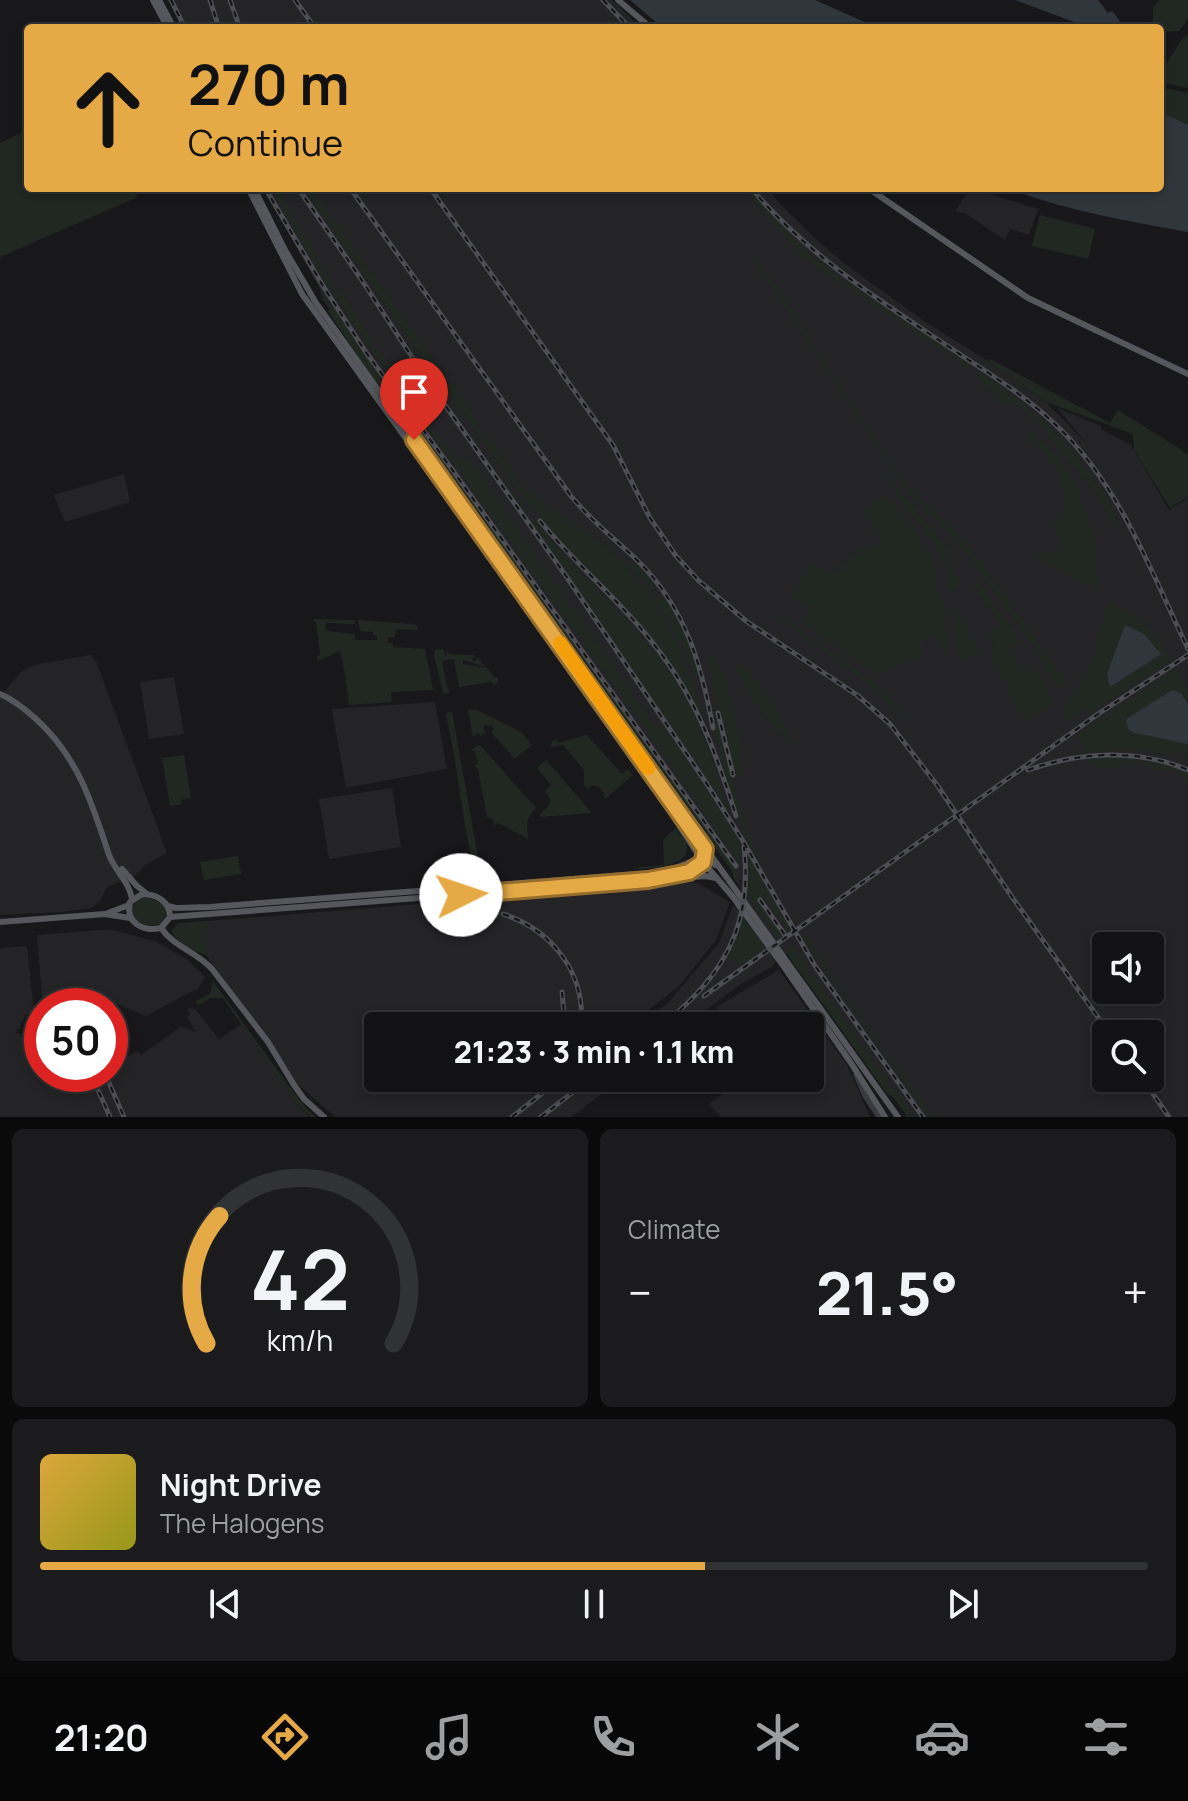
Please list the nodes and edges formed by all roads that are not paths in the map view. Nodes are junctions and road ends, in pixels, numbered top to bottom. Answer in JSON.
{"nodes":[{"id":1,"x":153,"y":0,"type":"edge"},
{"id":2,"x":159,"y":0,"type":"edge"},
{"id":3,"x":618,"y":0,"type":"edge"},
{"id":4,"x":168,"y":24,"type":"edge"},
{"id":5,"x":169,"y":24,"type":"edge"},
{"id":6,"x":646,"y":24,"type":"edge"},
{"id":7,"x":253,"y":192,"type":"edge"},
{"id":8,"x":253,"y":192,"type":"edge"},
{"id":9,"x":874,"y":192,"type":"edge"},
{"id":10,"x":1188,"y":374,"type":"edge"},
{"id":11,"x":0,"y":694,"type":"edge"},
{"id":12,"x":704,"y":845,"type":"junction"},
{"id":13,"x":108,"y":850,"type":"junction"},
{"id":14,"x":701,"y":857,"type":"junction"},
{"id":15,"x":718,"y":867,"type":"junction"},
{"id":16,"x":716,"y":878,"type":"junction"},
{"id":17,"x":648,"y":880,"type":"junction"},
{"id":18,"x":147,"y":894,"type":"junction"},
{"id":19,"x":130,"y":902,"type":"junction"},
{"id":20,"x":168,"y":906,"type":"junction"},
{"id":21,"x":105,"y":914,"type":"junction"},
{"id":22,"x":170,"y":917,"type":"junction"},
{"id":23,"x":130,"y":918,"type":"junction"},
{"id":24,"x":0,"y":922,"type":"edge"},
{"id":25,"x":161,"y":928,"type":"junction"},
{"id":26,"x":324,"y":1117,"type":"edge"},
{"id":27,"x":882,"y":1117,"type":"edge"},
{"id":28,"x":898,"y":1117,"type":"edge"}],
"edges":[{"from":1,"to":4,"type":"main road"},
{"from":2,"to":5,"type":"main road"},
{"from":3,"to":6,"type":"main road"},
{"from":7,"to":12,"type":"main road"},
{"from":8,"to":14,"type":"main road"},
{"from":9,"to":10,"type":"main road"},
{"from":11,"to":13,"type":"main road"},
{"from":12,"to":14,"type":"main road"},
{"from":12,"to":15,"type":"main road"},
{"from":13,"to":18,"type":"main road"},
{"from":13,"to":19,"type":"main road"},
{"from":14,"to":15,"type":"main road"},
{"from":14,"to":16,"type":"main road"},
{"from":14,"to":17,"type":"main road"},
{"from":14,"to":20,"type":"main road"},
{"from":15,"to":28,"type":"main road"},
{"from":16,"to":17,"type":"main road"},
{"from":16,"to":27,"type":"main road"},
{"from":17,"to":22,"type":"main road"},
{"from":18,"to":19,"type":"main road"},
{"from":18,"to":20,"type":"main road"},
{"from":19,"to":21,"type":"main road"},
{"from":19,"to":23,"type":"main road"},
{"from":20,"to":22,"type":"main road"},
{"from":21,"to":23,"type":"main road"},
{"from":21,"to":24,"type":"main road"},
{"from":22,"to":25,"type":"main road"},
{"from":23,"to":25,"type":"main road"},
{"from":25,"to":26,"type":"main road"}]}
